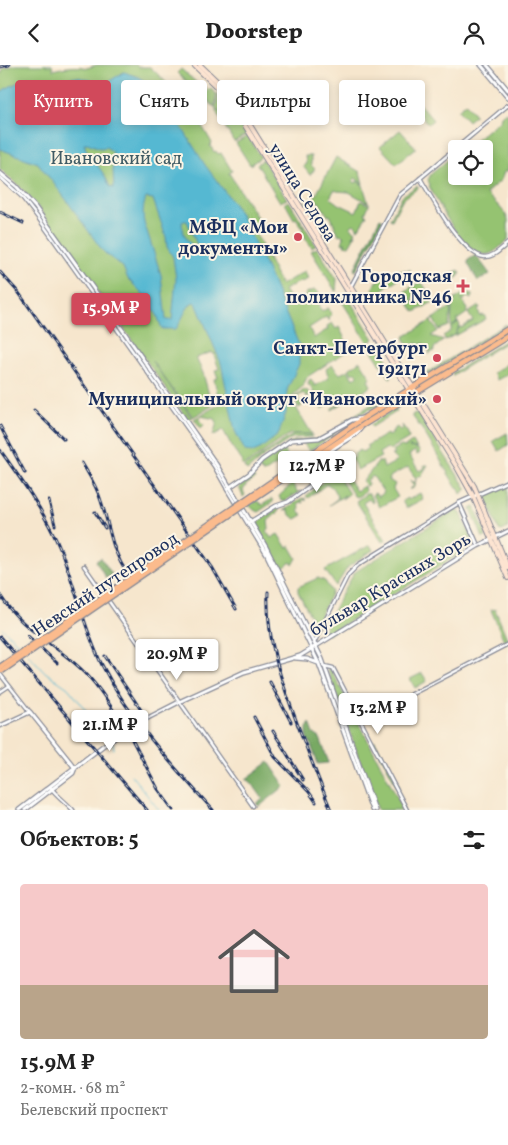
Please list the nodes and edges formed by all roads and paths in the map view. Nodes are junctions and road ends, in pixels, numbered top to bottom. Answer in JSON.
{"nodes":[{"id":1,"x":194,"y":65,"type":"edge"},
{"id":2,"x":200,"y":65,"type":"edge"},
{"id":3,"x":481,"y":65,"type":"edge"},
{"id":4,"x":487,"y":65,"type":"edge"},
{"id":5,"x":508,"y":90,"type":"edge"},
{"id":6,"x":508,"y":97,"type":"edge"},
{"id":7,"x":508,"y":105,"type":"edge"},
{"id":8,"x":0,"y":173,"type":"edge"},
{"id":9,"x":0,"y":177,"type":"edge"},
{"id":10,"x":420,"y":177,"type":"junction"},
{"id":11,"x":508,"y":243,"type":"edge"},
{"id":12,"x":349,"y":289,"type":"junction"},
{"id":13,"x":508,"y":329,"type":"edge"},
{"id":14,"x":508,"y":336,"type":"edge"},
{"id":15,"x":411,"y":388,"type":"junction"},
{"id":16,"x":414,"y":393,"type":"junction"},
{"id":17,"x":365,"y":417,"type":"junction"},
{"id":18,"x":364,"y":425,"type":"junction"},
{"id":19,"x":339,"y":427,"type":"junction"},
{"id":20,"x":342,"y":433,"type":"junction"},
{"id":21,"x":508,"y":481,"type":"edge"},
{"id":22,"x":229,"y":488,"type":"junction"},
{"id":23,"x":476,"y":495,"type":"junction"},
{"id":24,"x":246,"y":502,"type":"junction"},
{"id":25,"x":459,"y":503,"type":"junction"},
{"id":26,"x":224,"y":517,"type":"junction"},
{"id":27,"x":249,"y":523,"type":"junction"},
{"id":28,"x":508,"y":531,"type":"edge"},
{"id":29,"x":493,"y":538,"type":"junction"},
{"id":30,"x":478,"y":546,"type":"junction"},
{"id":31,"x":84,"y":566,"type":"dead end"},
{"id":32,"x":508,"y":568,"type":"edge"},
{"id":33,"x":508,"y":578,"type":"edge"},
{"id":34,"x":508,"y":644,"type":"edge"},
{"id":35,"x":314,"y":645,"type":"junction"},
{"id":36,"x":294,"y":657,"type":"junction"},
{"id":37,"x":319,"y":664,"type":"junction"},
{"id":38,"x":324,"y":666,"type":"junction"},
{"id":39,"x":0,"y":667,"type":"edge"},
{"id":40,"x":0,"y":673,"type":"edge"},
{"id":41,"x":9,"y":686,"type":"junction"},
{"id":42,"x":0,"y":692,"type":"edge"},
{"id":43,"x":180,"y":701,"type":"junction"},
{"id":44,"x":30,"y":712,"type":"junction"},
{"id":45,"x":360,"y":721,"type":"junction"},
{"id":46,"x":0,"y":726,"type":"edge"},
{"id":47,"x":75,"y":768,"type":"junction"},
{"id":48,"x":51,"y":788,"type":"junction"},
{"id":49,"x":253,"y":806,"type":"dead end"},
{"id":50,"x":19,"y":810,"type":"edge"},
{"id":51,"x":25,"y":810,"type":"edge"},
{"id":52,"x":73,"y":810,"type":"edge"},
{"id":53,"x":374,"y":810,"type":"edge"},
{"id":54,"x":407,"y":810,"type":"edge"}],
"edges":[{"from":1,"to":12,"type":"main road","name":"улица Седова"},
{"from":2,"to":12,"type":"main road","name":"улица Седова"},
{"from":3,"to":6,"type":"street"},
{"from":4,"to":5,"type":"street"},
{"from":7,"to":10,"type":"street"},
{"from":8,"to":22,"type":"street"},
{"from":9,"to":22,"type":"street"},
{"from":10,"to":11,"type":"street"},
{"from":10,"to":12,"type":"street"},
{"from":12,"to":15,"type":"main road","name":"улица Седова"},
{"from":13,"to":15,"type":"main road"},
{"from":14,"to":16,"type":"main road"},
{"from":15,"to":16,"type":"main road","name":"улица Седова"},
{"from":15,"to":17,"type":"main road"},
{"from":16,"to":18,"type":"main road"},
{"from":16,"to":23,"type":"main road","name":"улица Седова"},
{"from":17,"to":19,"type":"street"},
{"from":17,"to":20,"type":"main road"},
{"from":18,"to":24,"type":"main road"},
{"from":18,"to":27,"type":"street"},
{"from":19,"to":20,"type":"street"},
{"from":19,"to":22,"type":"street"},
{"from":20,"to":24,"type":"main road"},
{"from":21,"to":23,"type":"street","name":"бульвар Красных Зорь"},
{"from":22,"to":27,"type":"street"},
{"from":23,"to":25,"type":"street","name":"бульвар Красных Зорь"},
{"from":23,"to":29,"type":"main road","name":"улица Седова"},
{"from":24,"to":26,"type":"main road","bridge":true},
{"from":25,"to":30,"type":"street"},
{"from":25,"to":35,"type":"street","name":"бульвар Красных Зорь"},
{"from":26,"to":39,"type":"main road","name":"Невский путепровод","bridge":true},
{"from":26,"to":40,"type":"main road","name":"Невский путепровод","bridge":true},
{"from":27,"to":35,"type":"street"},
{"from":28,"to":29,"type":"street","name":"бульвар Красных Зорь"},
{"from":29,"to":30,"type":"street","name":"бульвар Красных Зорь"},
{"from":29,"to":32,"type":"main road","name":"улица Седова"},
{"from":29,"to":33,"type":"main road","name":"улица Седова"},
{"from":30,"to":35,"type":"street","name":"бульвар Красных Зорь"},
{"from":31,"to":43,"type":"street"},
{"from":34,"to":45,"type":"street"},
{"from":35,"to":36,"type":"street"},
{"from":35,"to":37,"type":"street"},
{"from":35,"to":38,"type":"street"},
{"from":36,"to":37,"type":"street"},
{"from":36,"to":43,"type":"street"},
{"from":37,"to":53,"type":"street"},
{"from":38,"to":45,"type":"street"},
{"from":38,"to":53,"type":"street"},
{"from":40,"to":41,"type":"street"},
{"from":41,"to":42,"type":"street"},
{"from":41,"to":44,"type":"street"},
{"from":43,"to":47,"type":"street"},
{"from":43,"to":49,"type":"street"},
{"from":44,"to":46,"type":"street"},
{"from":44,"to":47,"type":"street"},
{"from":45,"to":54,"type":"street"},
{"from":47,"to":48,"type":"street"},
{"from":48,"to":50,"type":"street"},
{"from":48,"to":51,"type":"street"},
{"from":48,"to":52,"type":"street"}]}
